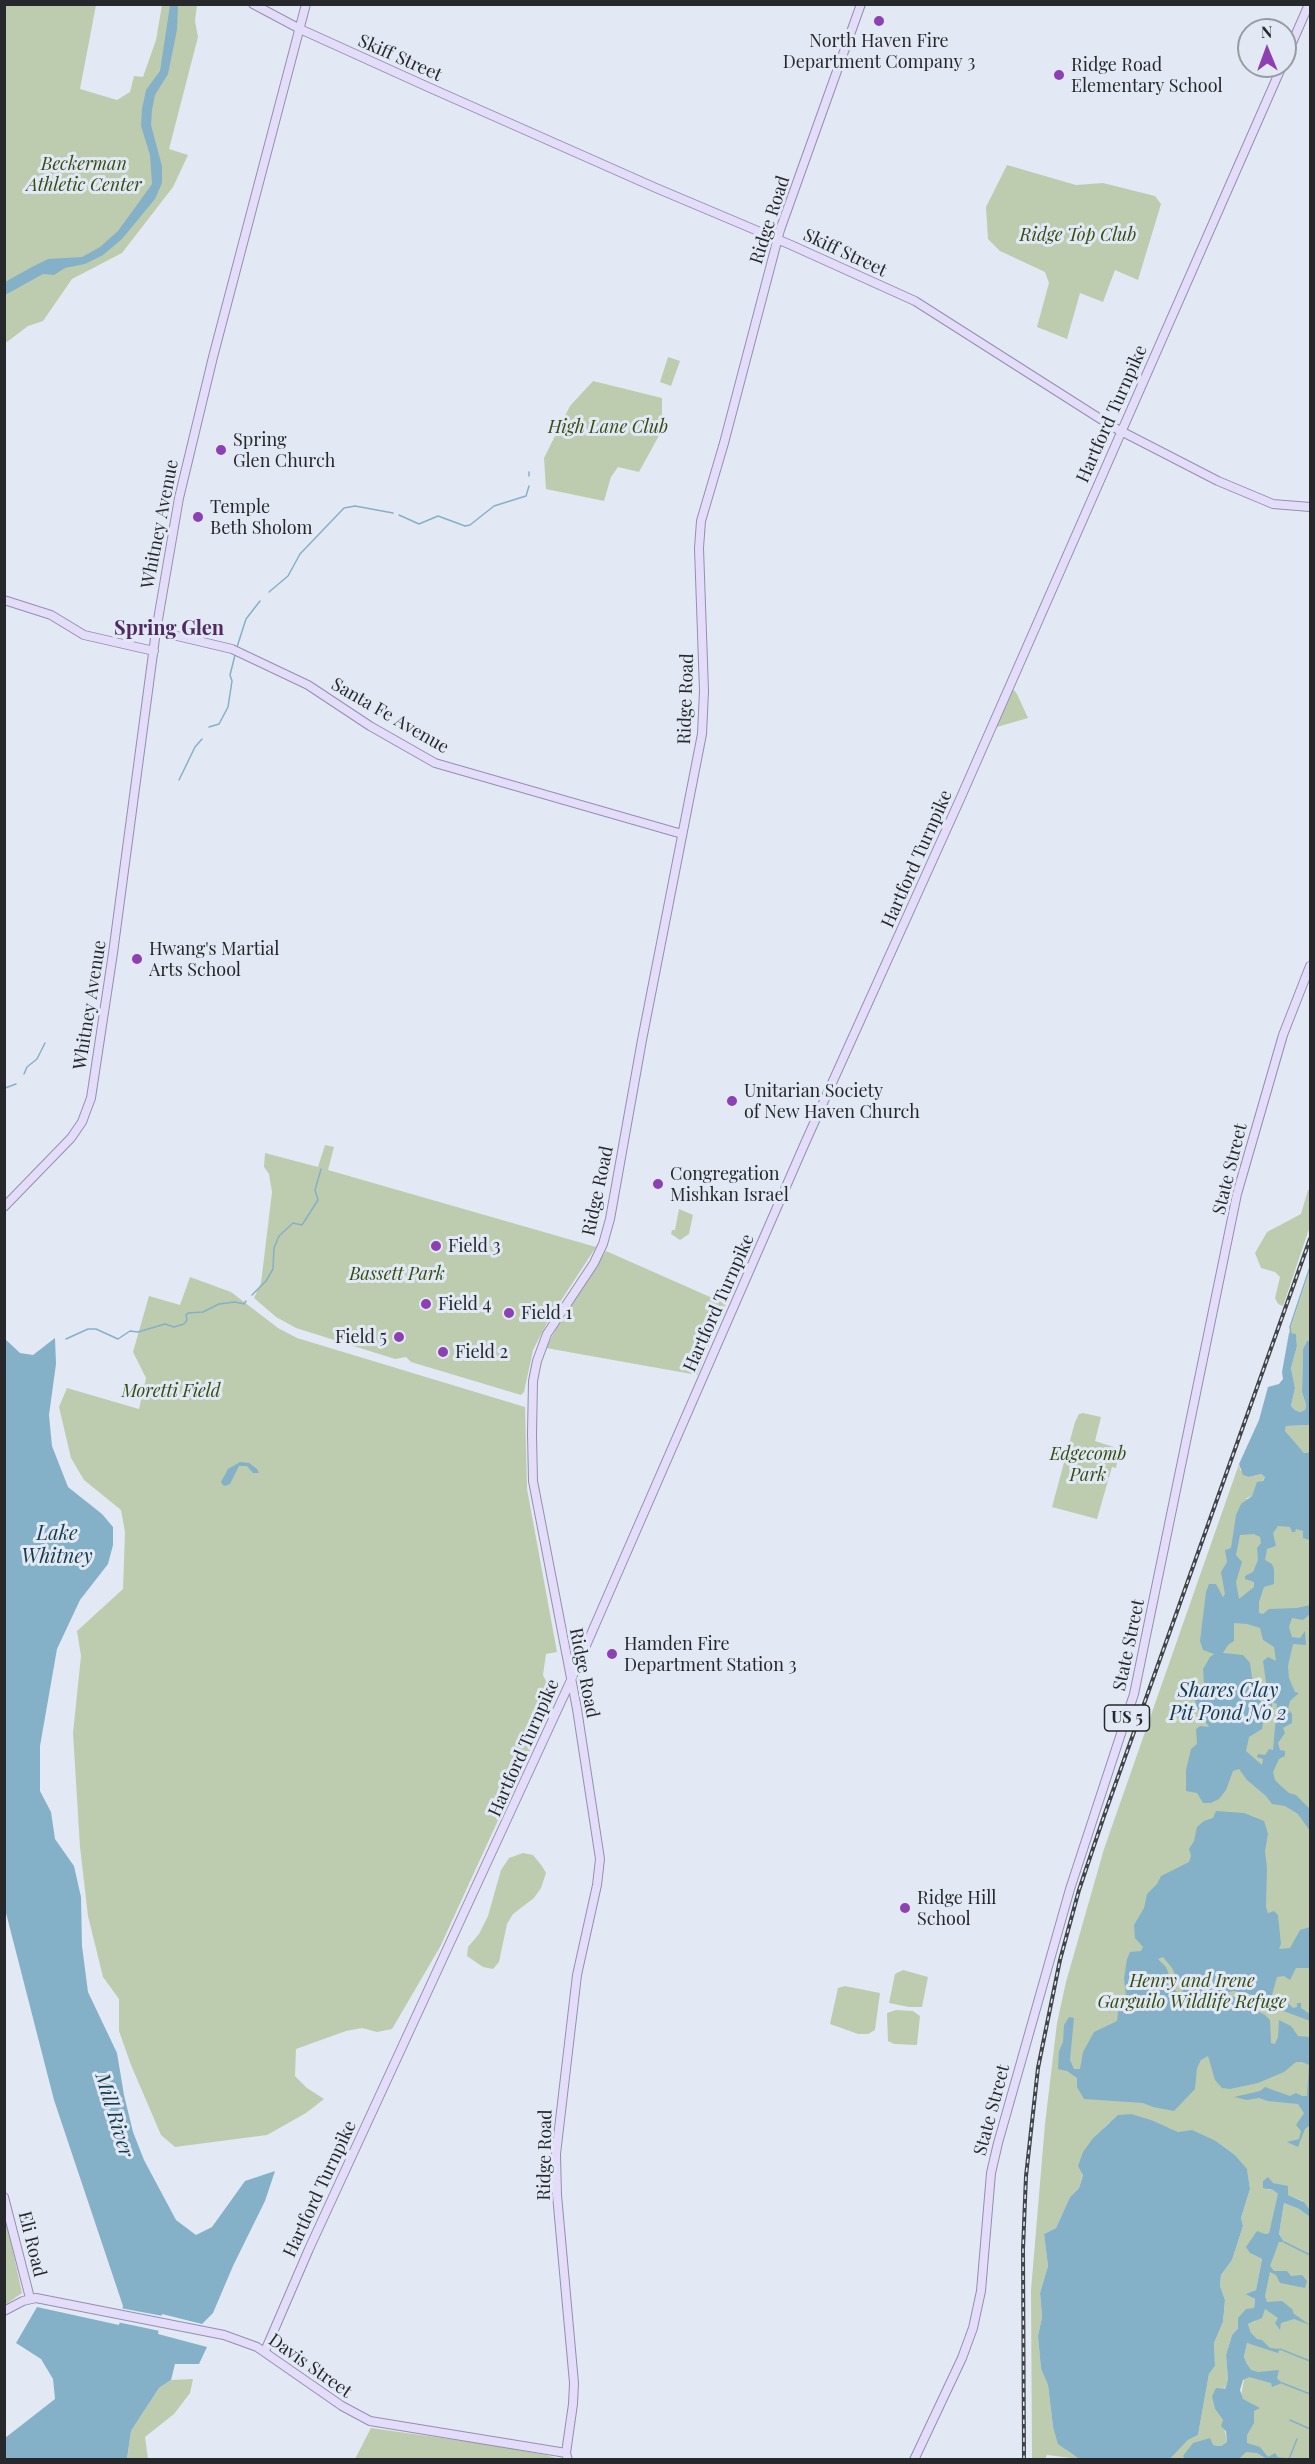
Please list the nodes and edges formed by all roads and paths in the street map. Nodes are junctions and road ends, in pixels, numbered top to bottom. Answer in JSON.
{"nodes":[{"id":1,"x":253,"y":4,"type":"edge"},
{"id":2,"x":306,"y":4,"type":"edge"},
{"id":3,"x":861,"y":4,"type":"edge"},
{"id":4,"x":1309,"y":4,"type":"edge"},
{"id":5,"x":300,"y":29,"type":"junction"},
{"id":6,"x":1297,"y":32,"type":"edge"},
{"id":7,"x":1277,"y":78,"type":"edge"},
{"id":8,"x":777,"y":239,"type":"junction"},
{"id":9,"x":1122,"y":431,"type":"junction"},
{"id":10,"x":1311,"y":507,"type":"edge"},
{"id":11,"x":4,"y":600,"type":"edge"},
{"id":12,"x":156,"y":631,"type":"junction"},
{"id":13,"x":154,"y":651,"type":"junction"},
{"id":14,"x":682,"y":834,"type":"junction"},
{"id":15,"x":1311,"y":966,"type":"edge"},
{"id":16,"x":4,"y":1208,"type":"edge"},
{"id":17,"x":571,"y":1680,"type":"junction"},
{"id":18,"x":4,"y":2197,"type":"edge"},
{"id":19,"x":30,"y":2298,"type":"junction"},
{"id":20,"x":4,"y":2311,"type":"edge"},
{"id":21,"x":265,"y":2351,"type":"junction"},
{"id":22,"x":567,"y":2456,"type":"edge"},
{"id":23,"x":914,"y":2460,"type":"edge"}],
"edges":[{"from":1,"to":5,"type":"main road","name":"Skiff Street"},
{"from":2,"to":5,"type":"main road","name":"Whitney Avenue"},
{"from":3,"to":8,"type":"main road","name":"Ridge Road"},
{"from":4,"to":6,"type":"main road"},
{"from":5,"to":8,"type":"main road","name":"Skiff Street"},
{"from":5,"to":12,"type":"main road","name":"Whitney Avenue"},
{"from":7,"to":9,"type":"main road","name":"Hartford Turnpike"},
{"from":8,"to":9,"type":"main road","name":"Skiff Street"},
{"from":8,"to":14,"type":"main road","name":"Ridge Road"},
{"from":9,"to":10,"type":"main road","name":"Skiff Street"},
{"from":9,"to":17,"type":"main road","name":"Hartford Turnpike"},
{"from":11,"to":13,"type":"main road"},
{"from":12,"to":13,"type":"main road","name":"Whitney Avenue"},
{"from":12,"to":14,"type":"main road","name":"Santa Fe Avenue"},
{"from":13,"to":16,"type":"main road","name":"Whitney Avenue"},
{"from":14,"to":17,"type":"main road","name":"Ridge Road"},
{"from":15,"to":23,"type":"main road","name":"State Street","number":"US 5"},
{"from":17,"to":21,"type":"main road","name":"Hartford Turnpike"},
{"from":17,"to":22,"type":"main road","name":"Ridge Road"},
{"from":18,"to":19,"type":"main road","name":"Eli Road"},
{"from":19,"to":20,"type":"main road"},
{"from":19,"to":21,"type":"main road","name":"Davis Street"},
{"from":21,"to":22,"type":"main road","name":"Davis Street"}]}
